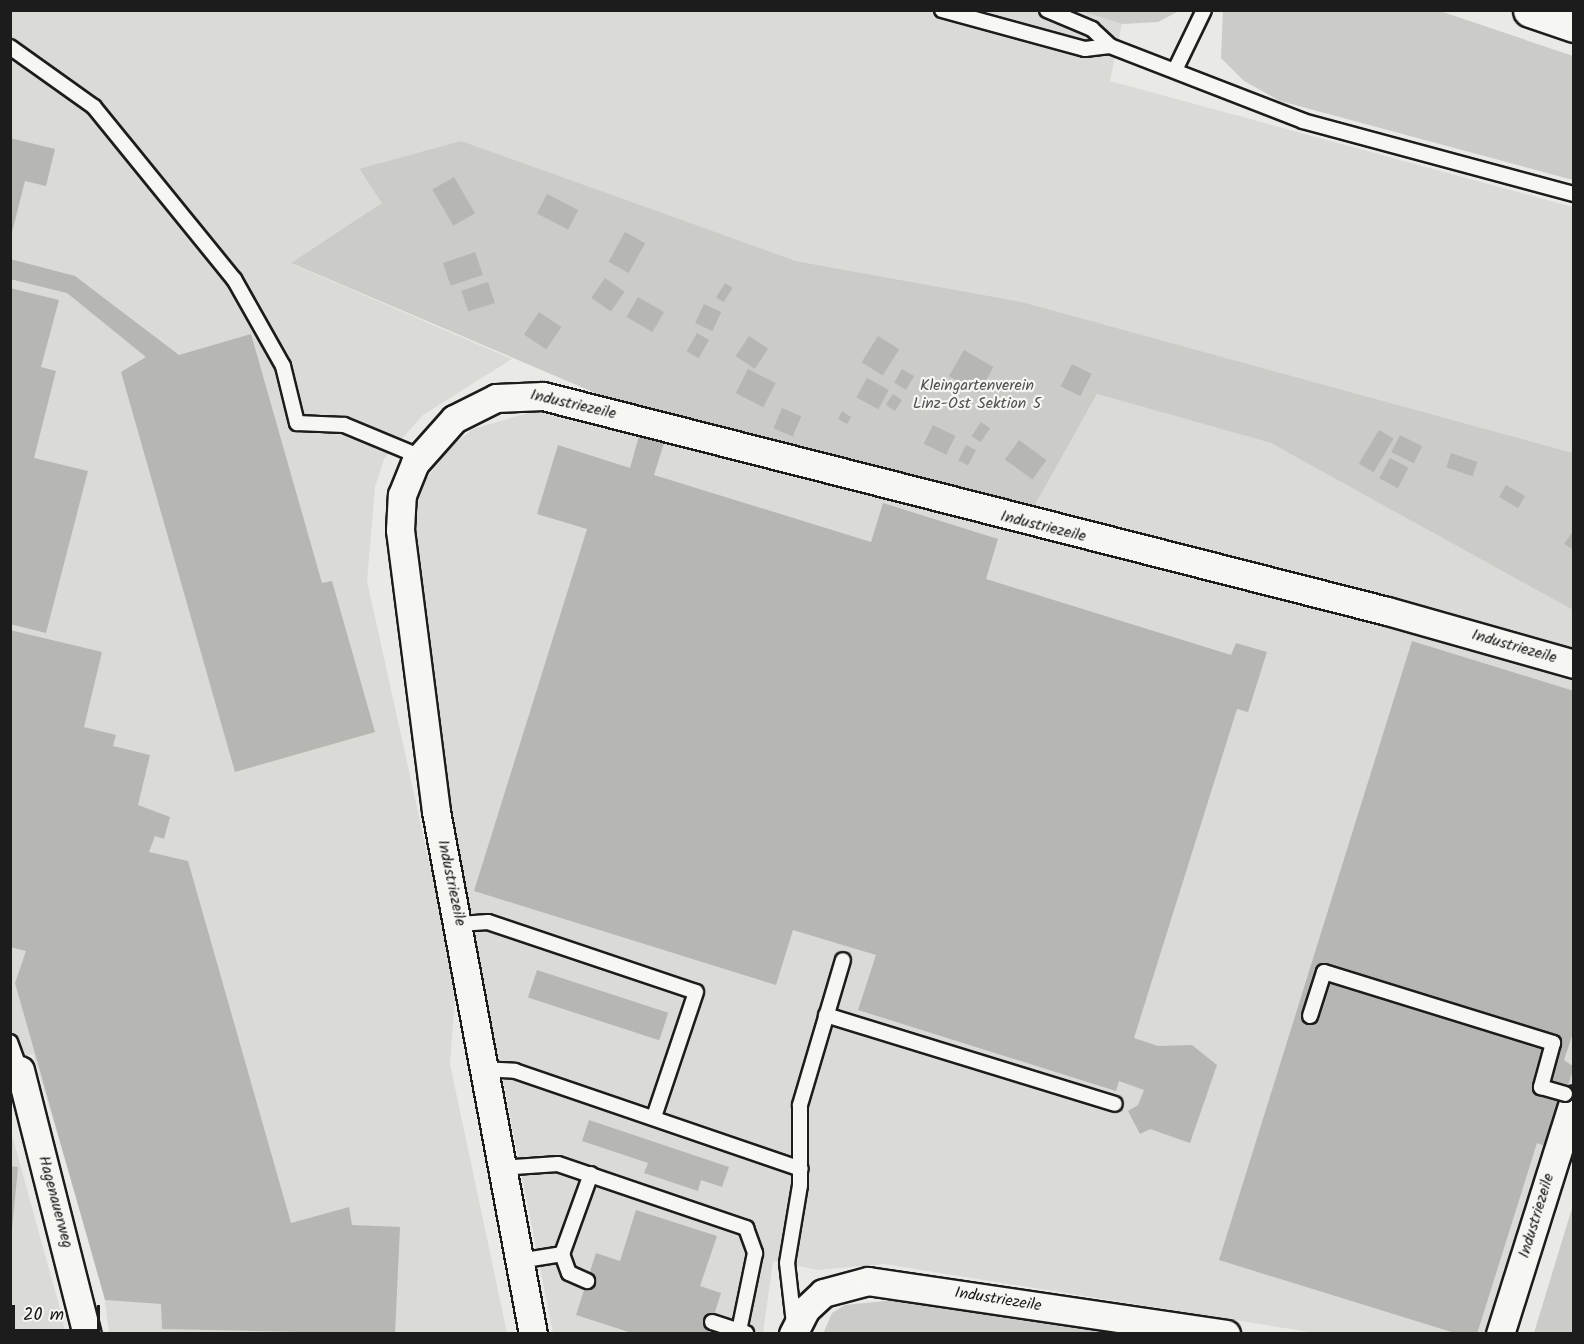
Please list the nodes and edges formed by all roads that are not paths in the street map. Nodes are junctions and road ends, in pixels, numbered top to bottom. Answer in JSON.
{"nodes":[{"id":1,"x":942,"y":10,"type":"edge"},
{"id":2,"x":1047,"y":10,"type":"edge"},
{"id":3,"x":1204,"y":10,"type":"edge"},
{"id":4,"x":1530,"y":10,"type":"edge"},
{"id":5,"x":1574,"y":25,"type":"edge"},
{"id":6,"x":1110,"y":46,"type":"junction"},
{"id":7,"x":10,"y":47,"type":"edge"},
{"id":8,"x":1176,"y":68,"type":"junction"},
{"id":9,"x":1574,"y":194,"type":"edge"},
{"id":10,"x":419,"y":456,"type":"junction"},
{"id":11,"x":1574,"y":664,"type":"edge"},
{"id":12,"x":460,"y":924,"type":"junction"},
{"id":13,"x":843,"y":960,"type":"dead end"},
{"id":14,"x":826,"y":1015,"type":"junction"},
{"id":15,"x":1310,"y":1016,"type":"dead end"},
{"id":16,"x":10,"y":1042,"type":"edge"},
{"id":17,"x":481,"y":1069,"type":"junction"},
{"id":18,"x":20,"y":1070,"type":"joint"},
{"id":19,"x":1571,"y":1096,"type":"edge"},
{"id":20,"x":1115,"y":1104,"type":"dead end"},
{"id":21,"x":654,"y":1117,"type":"junction"},
{"id":22,"x":500,"y":1168,"type":"junction"},
{"id":23,"x":801,"y":1169,"type":"junction"},
{"id":24,"x":591,"y":1174,"type":"junction"},
{"id":25,"x":562,"y":1254,"type":"junction"},
{"id":26,"x":519,"y":1261,"type":"junction"},
{"id":27,"x":586,"y":1281,"type":"dead end"},
{"id":28,"x":712,"y":1322,"type":"dead end"},
{"id":29,"x":794,"y":1330,"type":"edge"},
{"id":30,"x":743,"y":1332,"type":"edge"},
{"id":31,"x":87,"y":1334,"type":"edge"},
{"id":32,"x":533,"y":1334,"type":"edge"},
{"id":33,"x":1226,"y":1334,"type":"edge"},
{"id":34,"x":1500,"y":1334,"type":"edge"}],
"edges":[{"from":1,"to":6,"type":"lane"},
{"from":2,"to":6,"type":"lane"},
{"from":3,"to":8,"type":"lane"},
{"from":4,"to":5,"type":"highway"},
{"from":6,"to":8,"type":"lane"},
{"from":7,"to":10,"type":"lane"},
{"from":8,"to":9,"type":"lane"},
{"from":10,"to":11,"type":"street","name":"Industriezeile"},
{"from":10,"to":12,"type":"street","name":"Industriezeile"},
{"from":12,"to":17,"type":"street","name":"Industriezeile"},
{"from":12,"to":21,"type":"lane"},
{"from":13,"to":14,"type":"lane"},
{"from":14,"to":20,"type":"lane"},
{"from":14,"to":23,"type":"lane"},
{"from":15,"to":19,"type":"lane","bridge":true},
{"from":16,"to":18,"type":"lane"},
{"from":17,"to":21,"type":"lane"},
{"from":17,"to":22,"type":"street","name":"Industriezeile"},
{"from":18,"to":31,"type":"street","name":"Hagenauerweg"},
{"from":19,"to":34,"type":"street","name":"Industriezeile"},
{"from":21,"to":23,"type":"lane"},
{"from":22,"to":24,"type":"lane"},
{"from":22,"to":26,"type":"street","name":"Industriezeile"},
{"from":23,"to":29,"type":"lane"},
{"from":24,"to":25,"type":"lane"},
{"from":24,"to":30,"type":"lane"},
{"from":25,"to":26,"type":"lane"},
{"from":25,"to":27,"type":"lane"},
{"from":26,"to":32,"type":"street","name":"Industriezeile"},
{"from":28,"to":30,"type":"lane"},
{"from":29,"to":33,"type":"street","name":"Industriezeile"}]}
